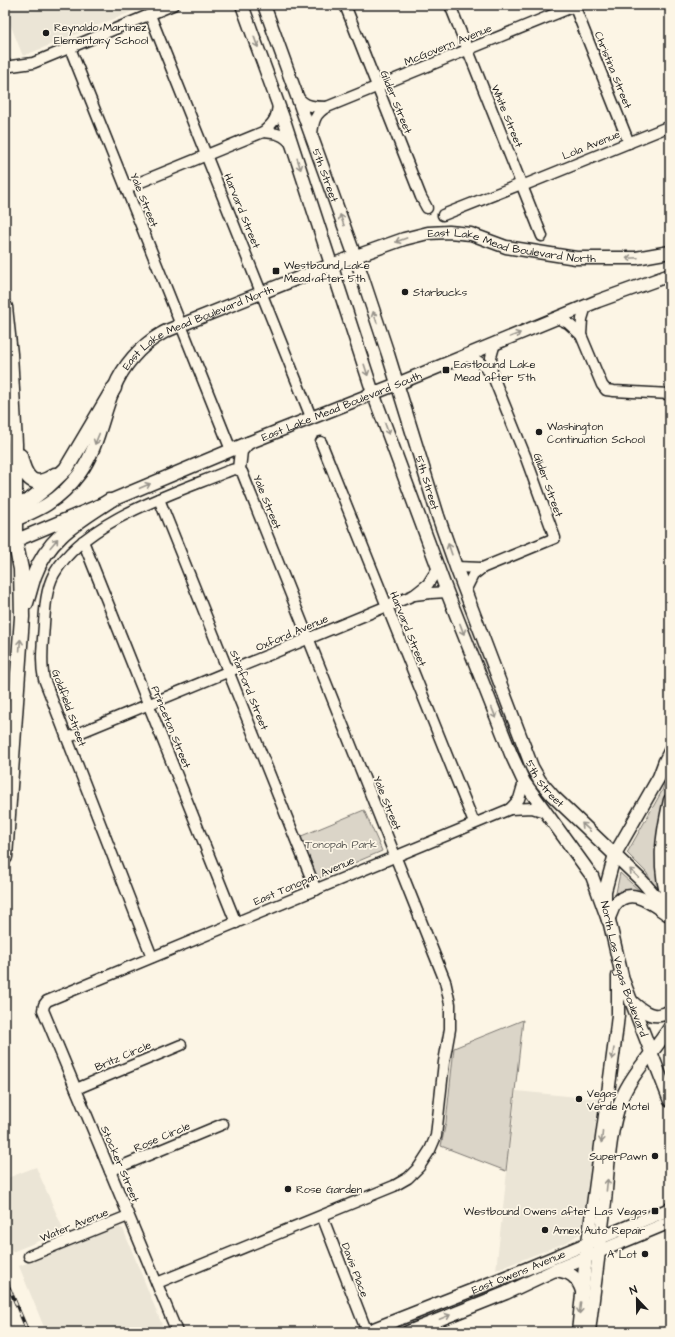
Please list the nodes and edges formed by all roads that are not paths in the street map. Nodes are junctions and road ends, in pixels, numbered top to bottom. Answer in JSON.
{"nodes":[{"id":1,"x":173,"y":5,"type":"edge"},
{"id":2,"x":242,"y":5,"type":"edge"},
{"id":3,"x":264,"y":5,"type":"edge"},
{"id":4,"x":345,"y":5,"type":"edge"},
{"id":5,"x":450,"y":5,"type":"edge"},
{"id":6,"x":575,"y":5,"type":"edge"},
{"id":7,"x":150,"y":15,"type":"junction"},
{"id":8,"x":70,"y":48,"type":"junction"},
{"id":9,"x":468,"y":50,"type":"junction"},
{"id":10,"x":11,"y":66,"type":"dead end"},
{"id":11,"x":377,"y":87,"type":"junction"},
{"id":12,"x":297,"y":95,"type":"junction"},
{"id":13,"x":278,"y":104,"type":"junction"},
{"id":14,"x":327,"y":106,"type":"junction"},
{"id":15,"x":670,"y":126,"type":"edge"},
{"id":16,"x":263,"y":132,"type":"junction"},
{"id":17,"x":311,"y":139,"type":"junction"},
{"id":18,"x":629,"y":143,"type":"junction"},
{"id":19,"x":292,"y":145,"type":"junction"},
{"id":20,"x":206,"y":156,"type":"junction"},
{"id":21,"x":521,"y":185,"type":"junction"},
{"id":22,"x":126,"y":188,"type":"junction"},
{"id":23,"x":427,"y":208,"type":"dead end"},
{"id":24,"x":443,"y":215,"type":"dead end"},
{"id":25,"x":542,"y":236,"type":"dead end"},
{"id":26,"x":670,"y":252,"type":"edge"},
{"id":27,"x":355,"y":257,"type":"junction"},
{"id":28,"x":331,"y":265,"type":"junction"},
{"id":29,"x":670,"y":275,"type":"edge"},
{"id":30,"x":261,"y":293,"type":"junction"},
{"id":31,"x":586,"y":306,"type":"junction"},
{"id":32,"x":5,"y":307,"type":"edge"},
{"id":33,"x":557,"y":318,"type":"junction"},
{"id":34,"x":181,"y":325,"type":"junction"},
{"id":35,"x":581,"y":335,"type":"junction"},
{"id":36,"x":495,"y":343,"type":"junction"},
{"id":37,"x":466,"y":355,"type":"junction"},
{"id":38,"x":492,"y":374,"type":"junction"},
{"id":39,"x":397,"y":384,"type":"junction"},
{"id":40,"x":114,"y":388,"type":"junction"},
{"id":41,"x":373,"y":393,"type":"junction"},
{"id":42,"x":670,"y":394,"type":"edge"},
{"id":43,"x":311,"y":417,"type":"junction"},
{"id":44,"x":248,"y":442,"type":"junction"},
{"id":45,"x":321,"y":442,"type":"dead end"},
{"id":46,"x":15,"y":444,"type":"junction"},
{"id":47,"x":231,"y":450,"type":"junction"},
{"id":48,"x":75,"y":455,"type":"junction"},
{"id":49,"x":239,"y":469,"type":"junction"},
{"id":50,"x":159,"y":499,"type":"junction"},
{"id":51,"x":109,"y":502,"type":"junction"},
{"id":52,"x":10,"y":516,"type":"edge"},
{"id":53,"x":83,"y":541,"type":"junction"},
{"id":54,"x":10,"y":543,"type":"edge"},
{"id":55,"x":456,"y":566,"type":"junction"},
{"id":56,"x":438,"y":568,"type":"junction"},
{"id":57,"x":482,"y":568,"type":"junction"},
{"id":58,"x":465,"y":591,"type":"junction"},
{"id":59,"x":447,"y":592,"type":"junction"},
{"id":60,"x":414,"y":595,"type":"junction"},
{"id":61,"x":386,"y":606,"type":"junction"},
{"id":62,"x":22,"y":617,"type":"junction"},
{"id":63,"x":309,"y":640,"type":"junction"},
{"id":64,"x":229,"y":672,"type":"junction"},
{"id":65,"x":480,"y":677,"type":"junction"},
{"id":66,"x":499,"y":680,"type":"junction"},
{"id":67,"x":149,"y":705,"type":"junction"},
{"id":68,"x":67,"y":738,"type":"junction"},
{"id":69,"x":670,"y":751,"type":"edge"},
{"id":70,"x":524,"y":782,"type":"junction"},
{"id":71,"x":670,"y":800,"type":"edge"},
{"id":72,"x":510,"y":809,"type":"junction"},
{"id":73,"x":545,"y":812,"type":"junction"},
{"id":74,"x":474,"y":823,"type":"junction"},
{"id":75,"x":615,"y":854,"type":"junction"},
{"id":76,"x":395,"y":856,"type":"junction"},
{"id":77,"x":5,"y":858,"type":"edge"},
{"id":78,"x":316,"y":890,"type":"junction"},
{"id":79,"x":670,"y":907,"type":"edge"},
{"id":80,"x":670,"y":913,"type":"edge"},
{"id":81,"x":670,"y":916,"type":"edge"},
{"id":82,"x":608,"y":920,"type":"junction"},
{"id":83,"x":236,"y":922,"type":"junction"},
{"id":84,"x":152,"y":957,"type":"junction"},
{"id":85,"x":618,"y":961,"type":"junction"},
{"id":86,"x":629,"y":999,"type":"junction"},
{"id":87,"x":44,"y":1005,"type":"joint"},
{"id":88,"x":670,"y":1011,"type":"edge"},
{"id":89,"x":670,"y":1027,"type":"edge"},
{"id":90,"x":180,"y":1045,"type":"dead end"},
{"id":91,"x":652,"y":1054,"type":"junction"},
{"id":92,"x":76,"y":1089,"type":"junction"},
{"id":93,"x":670,"y":1101,"type":"edge"},
{"id":94,"x":223,"y":1124,"type":"dead end"},
{"id":95,"x":110,"y":1171,"type":"junction"},
{"id":96,"x":670,"y":1209,"type":"edge"},
{"id":97,"x":128,"y":1216,"type":"junction"},
{"id":98,"x":322,"y":1216,"type":"junction"},
{"id":99,"x":670,"y":1222,"type":"edge"},
{"id":100,"x":601,"y":1237,"type":"junction"},
{"id":101,"x":588,"y":1243,"type":"junction"},
{"id":102,"x":599,"y":1252,"type":"junction"},
{"id":103,"x":29,"y":1256,"type":"dead end"},
{"id":104,"x":586,"y":1257,"type":"junction"},
{"id":105,"x":554,"y":1270,"type":"junction"},
{"id":106,"x":157,"y":1283,"type":"junction"},
{"id":107,"x":582,"y":1291,"type":"junction"},
{"id":108,"x":421,"y":1310,"type":"junction"},
{"id":109,"x":177,"y":1332,"type":"edge"},
{"id":110,"x":367,"y":1332,"type":"edge"},
{"id":111,"x":382,"y":1332,"type":"edge"},
{"id":112,"x":408,"y":1332,"type":"edge"},
{"id":113,"x":578,"y":1332,"type":"edge"},
{"id":114,"x":589,"y":1332,"type":"edge"}],
"edges":[{"from":1,"to":7,"type":"street"},
{"from":2,"to":13,"type":"main road","name":"5th Street","one_way":true},
{"from":3,"to":12,"type":"main road","name":"5th Street"},
{"from":4,"to":11,"type":"street","name":"Glider Street"},
{"from":5,"to":9,"type":"street","name":"White Street"},
{"from":6,"to":9,"type":"street","name":"McGovern Avenue"},
{"from":6,"to":18,"type":"street","name":"Christina Street"},
{"from":7,"to":8,"type":"street"},
{"from":7,"to":20,"type":"street","name":"Harvard Street"},
{"from":8,"to":10,"type":"street"},
{"from":8,"to":22,"type":"street","name":"Yale Street"},
{"from":9,"to":11,"type":"street","name":"McGovern Avenue"},
{"from":9,"to":21,"type":"street","name":"White Street"},
{"from":11,"to":14,"type":"street","name":"McGovern Avenue"},
{"from":11,"to":23,"type":"street","name":"Glider Street"},
{"from":12,"to":14,"type":"street","name":"McGovern Avenue"},
{"from":12,"to":17,"type":"main road","name":"5th Street"},
{"from":13,"to":16,"type":"street"},
{"from":13,"to":19,"type":"main road","name":"5th Street"},
{"from":14,"to":17,"type":"street","name":"McGovern Avenue"},
{"from":15,"to":18,"type":"street","name":"Lola Avenue"},
{"from":16,"to":19,"type":"street"},
{"from":16,"to":20,"type":"street"},
{"from":27,"to":17,"type":"main road","name":"5th Street","one_way":true},
{"from":18,"to":21,"type":"street","name":"Lola Avenue"},
{"from":19,"to":28,"type":"main road","name":"5th Street","one_way":true},
{"from":20,"to":22,"type":"street"},
{"from":20,"to":30,"type":"street","name":"Harvard Street"},
{"from":21,"to":24,"type":"street","name":"Lola Avenue"},
{"from":21,"to":25,"type":"street","name":"White Street"},
{"from":22,"to":34,"type":"street","name":"Yale Street"},
{"from":26,"to":27,"type":"main road","name":"East Lake Mead Boulevard North","one_way":true},
{"from":27,"to":28,"type":"main road","name":"East Lake Mead Boulevard North"},
{"from":39,"to":27,"type":"main road","name":"5th Street","one_way":true},
{"from":28,"to":30,"type":"main road","name":"East Lake Mead Boulevard North"},
{"from":28,"to":41,"type":"main road","name":"5th Street","one_way":true},
{"from":29,"to":31,"type":"main road","name":"East Lake Mead Boulevard South"},
{"from":30,"to":34,"type":"main road","name":"East Lake Mead Boulevard North"},
{"from":30,"to":43,"type":"street","name":"Harvard Street"},
{"from":31,"to":33,"type":"main road","name":"East Lake Mead Boulevard South"},
{"from":31,"to":35,"type":"street"},
{"from":32,"to":46,"type":"highway"},
{"from":33,"to":35,"type":"street"},
{"from":36,"to":33,"type":"main road","name":"East Lake Mead Boulevard South","one_way":true},
{"from":34,"to":40,"type":"main road","name":"East Lake Mead Boulevard North"},
{"from":34,"to":47,"type":"street","name":"Yale Street"},
{"from":35,"to":42,"type":"street"},
{"from":36,"to":37,"type":"main road","name":"East Lake Mead Boulevard South"},
{"from":36,"to":38,"type":"street","name":"Glider Street"},
{"from":37,"to":38,"type":"street","name":"Glider Street"},
{"from":37,"to":39,"type":"main road","name":"East Lake Mead Boulevard South"},
{"from":38,"to":57,"type":"street","name":"Glider Street"},
{"from":39,"to":41,"type":"main road","name":"East Lake Mead Boulevard South"},
{"from":55,"to":39,"type":"main road","name":"5th Street","one_way":true},
{"from":40,"to":48,"type":"highway"},
{"from":40,"to":52,"type":"main road","name":"East Lake Mead Boulevard North","one_way":true},
{"from":41,"to":43,"type":"main road","name":"East Lake Mead Boulevard South"},
{"from":41,"to":56,"type":"main road","name":"5th Street","one_way":true},
{"from":43,"to":44,"type":"main road","name":"East Lake Mead Boulevard South"},
{"from":44,"to":47,"type":"main road","name":"East Lake Mead Boulevard South"},
{"from":44,"to":49,"type":"main road"},
{"from":45,"to":61,"type":"street","name":"Harvard Street"},
{"from":46,"to":48,"type":"highway"},
{"from":46,"to":52,"type":"highway"},
{"from":51,"to":47,"type":"main road","name":"East Lake Mead Boulevard South","one_way":true},
{"from":48,"to":52,"type":"highway"},
{"from":49,"to":50,"type":"street","name":"Goldfield Street"},
{"from":49,"to":63,"type":"street","name":"Yale Street"},
{"from":50,"to":53,"type":"street","name":"Goldfield Street"},
{"from":50,"to":64,"type":"street","name":"Stanford Street"},
{"from":51,"to":54,"type":"main road","name":"East Lake Mead Boulevard South"},
{"from":62,"to":51,"type":"highway","one_way":true},
{"from":52,"to":54,"type":"highway"},
{"from":53,"to":67,"type":"street","name":"Princeton Street"},
{"from":53,"to":68,"type":"street","name":"Goldfield Street"},
{"from":54,"to":62,"type":"highway"},
{"from":55,"to":57,"type":"street"},
{"from":55,"to":58,"type":"main road","name":"5th Street"},
{"from":56,"to":59,"type":"main road","name":"5th Street"},
{"from":56,"to":60,"type":"street","name":"Oxford Avenue"},
{"from":57,"to":58,"type":"street"},
{"from":58,"to":66,"type":"main road","name":"5th Street"},
{"from":59,"to":60,"type":"street","name":"Oxford Avenue"},
{"from":59,"to":65,"type":"main road","name":"5th Street","one_way":true},
{"from":60,"to":61,"type":"street","name":"Oxford Avenue"},
{"from":61,"to":63,"type":"street","name":"Oxford Avenue"},
{"from":61,"to":74,"type":"street","name":"Harvard Street"},
{"from":77,"to":62,"type":"highway","one_way":true},
{"from":63,"to":64,"type":"street","name":"Oxford Avenue"},
{"from":63,"to":76,"type":"street","name":"Yale Street"},
{"from":64,"to":67,"type":"street","name":"Oxford Avenue"},
{"from":64,"to":78,"type":"street","name":"Stanford Street"},
{"from":65,"to":66,"type":"main road"},
{"from":65,"to":70,"type":"main road","name":"5th Street","one_way":true},
{"from":75,"to":66,"type":"main road","name":"5th Street","one_way":true},
{"from":67,"to":68,"type":"street","name":"Oxford Avenue"},
{"from":67,"to":83,"type":"street","name":"Princeton Street"},
{"from":68,"to":84,"type":"street","name":"Goldfield Street"},
{"from":69,"to":75,"type":"main road","name":"North Las Vegas Boulevard"},
{"from":70,"to":72,"type":"street"},
{"from":70,"to":73,"type":"main road","name":"5th Street"},
{"from":71,"to":79,"type":"main road"},
{"from":72,"to":73,"type":"street","name":"East Tonopah Avenue"},
{"from":72,"to":74,"type":"street","name":"East Tonopah Avenue"},
{"from":73,"to":82,"type":"main road","name":"5th Street"},
{"from":74,"to":76,"type":"street","name":"East Tonopah Avenue"},
{"from":80,"to":75,"type":"main road","name":"5th Street","one_way":true},
{"from":75,"to":82,"type":"main road","name":"North Las Vegas Boulevard"},
{"from":76,"to":78,"type":"street","name":"East Tonopah Avenue"},
{"from":76,"to":98,"type":"street","name":"Yale Street"},
{"from":78,"to":83,"type":"street","name":"East Tonopah Avenue"},
{"from":81,"to":82,"type":"main road"},
{"from":82,"to":85,"type":"main road","name":"North Las Vegas Boulevard"},
{"from":83,"to":84,"type":"street","name":"East Tonopah Avenue"},
{"from":84,"to":87,"type":"street","name":"East Tonopah Avenue"},
{"from":85,"to":86,"type":"main road","name":"North Las Vegas Boulevard"},
{"from":85,"to":101,"type":"main road","one_way":true},
{"from":86,"to":88,"type":"main road"},
{"from":86,"to":91,"type":"main road","name":"North Las Vegas Boulevard"},
{"from":87,"to":92,"type":"street","name":"Stocker Street"},
{"from":89,"to":91,"type":"main road"},
{"from":90,"to":92,"type":"street","name":"Britz Circle"},
{"from":91,"to":93,"type":"main road","name":"North Las Vegas Boulevard"},
{"from":100,"to":91,"type":"main road","one_way":true},
{"from":92,"to":95,"type":"street","name":"Stocker Street"},
{"from":94,"to":95,"type":"street","name":"Rose Circle"},
{"from":95,"to":97,"type":"street","name":"Stocker Street"},
{"from":96,"to":100,"type":"main road","name":"East Owens Avenue"},
{"from":97,"to":103,"type":"street","name":"Water Avenue"},
{"from":97,"to":106,"type":"street","name":"Stocker Street"},
{"from":98,"to":106,"type":"street","name":"Yale Street"},
{"from":98,"to":110,"type":"street","name":"Davis Place"},
{"from":99,"to":102,"type":"main road","name":"East Owens Avenue"},
{"from":100,"to":101,"type":"main road","name":"East Owens Avenue"},
{"from":100,"to":102,"type":"main road"},
{"from":101,"to":104,"type":"main road"},
{"from":101,"to":108,"type":"main road","name":"East Owens Avenue"},
{"from":102,"to":104,"type":"main road","name":"East Owens Avenue"},
{"from":102,"to":114,"type":"main road"},
{"from":104,"to":105,"type":"main road","name":"East Owens Avenue"},
{"from":104,"to":107,"type":"main road"},
{"from":105,"to":107,"type":"main road"},
{"from":112,"to":105,"type":"main road","name":"East Owens Avenue","one_way":true},
{"from":106,"to":109,"type":"street","name":"Stocker Street"},
{"from":107,"to":113,"type":"main road","one_way":true},
{"from":108,"to":110,"type":"main road","name":"East Owens Avenue"},
{"from":108,"to":111,"type":"main road"}]}
